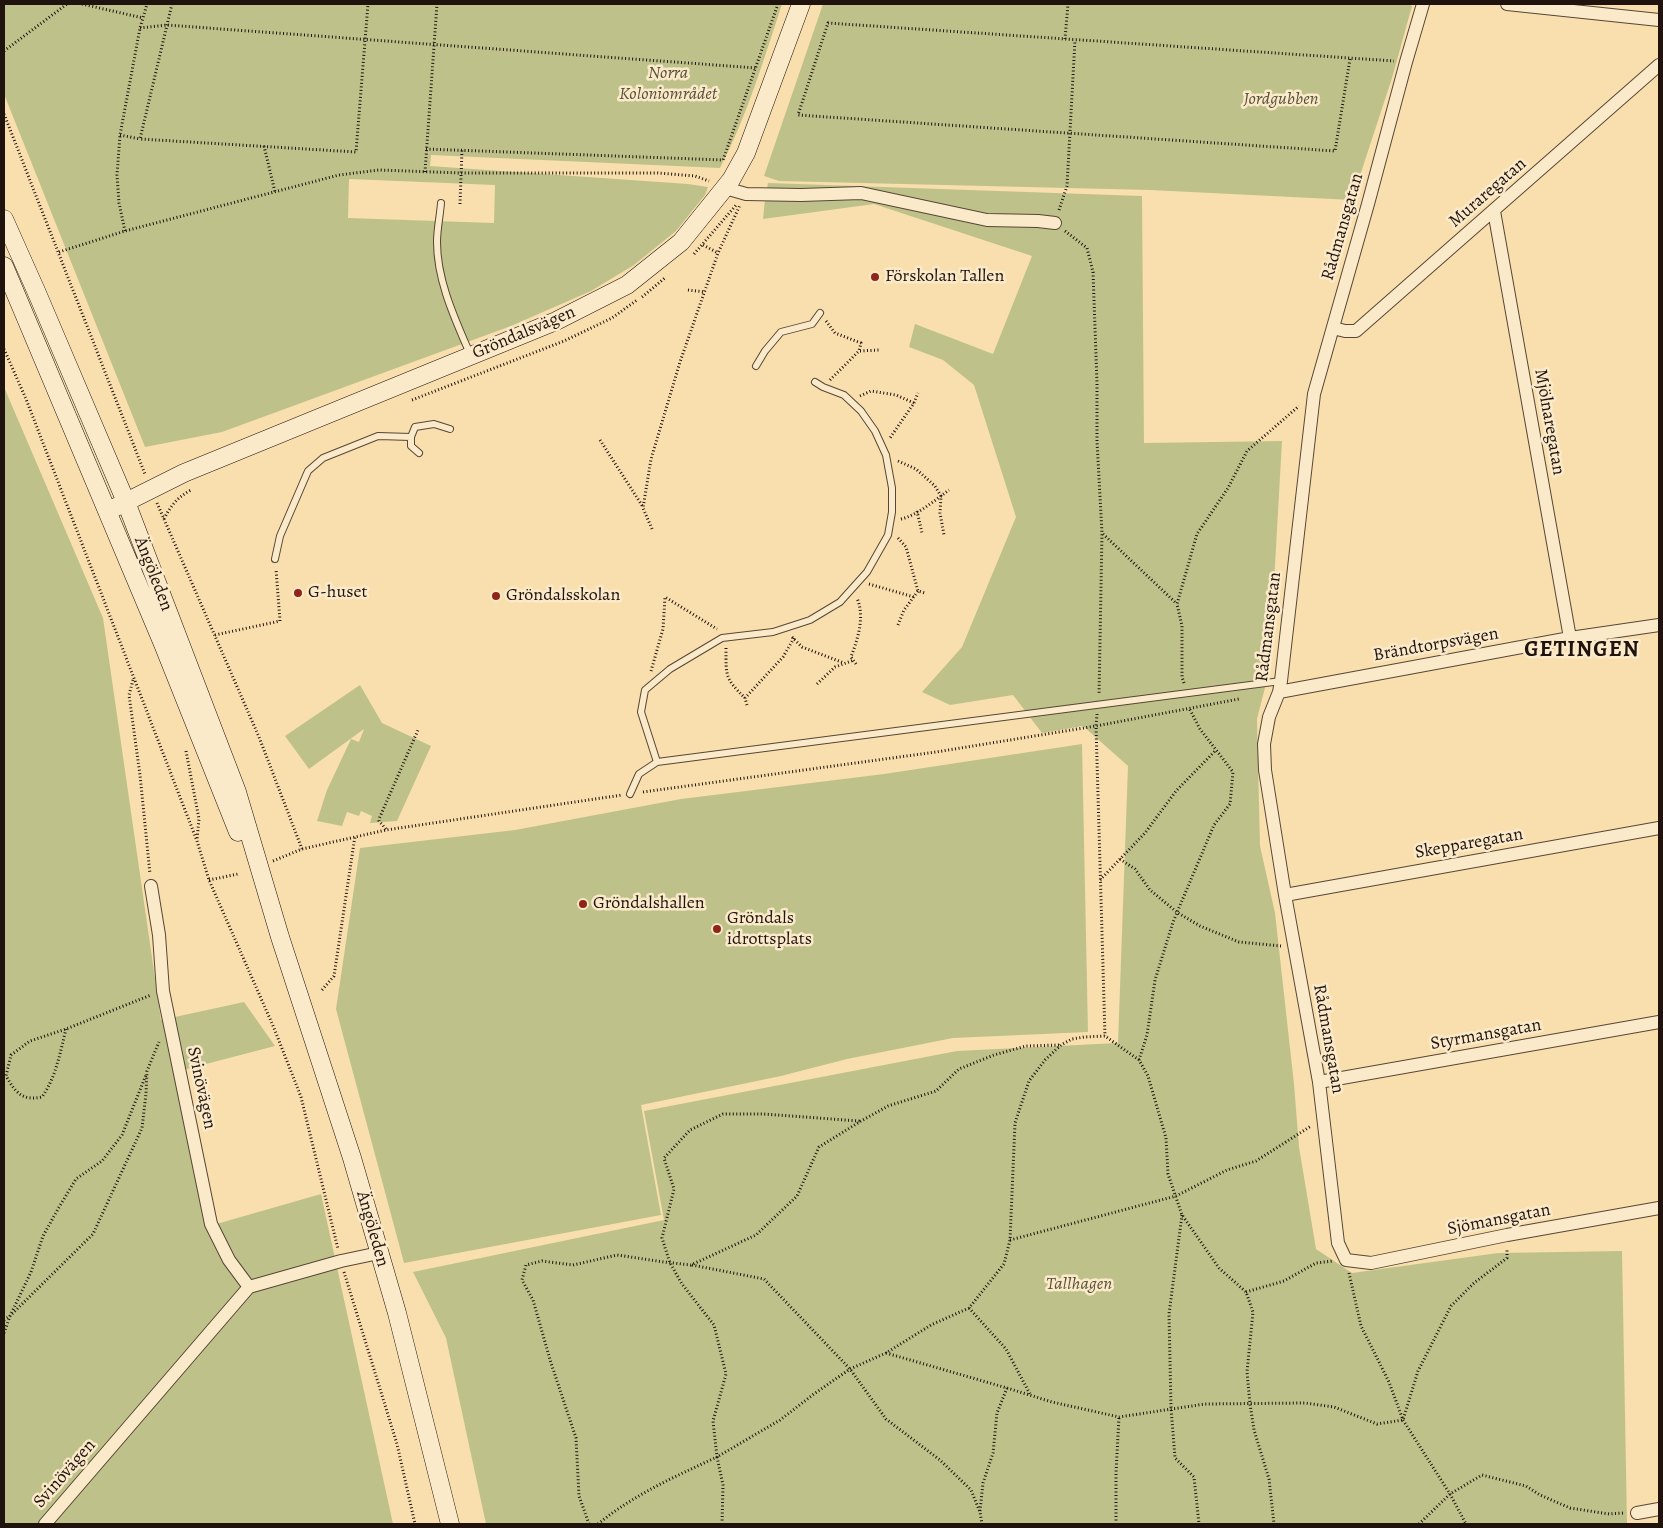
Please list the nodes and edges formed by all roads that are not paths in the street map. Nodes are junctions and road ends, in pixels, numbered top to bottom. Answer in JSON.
{"nodes":[{"id":1,"x":801,"y":4,"type":"edge"},
{"id":2,"x":1424,"y":4,"type":"edge"},
{"id":3,"x":1507,"y":4,"type":"edge"},
{"id":4,"x":1659,"y":20,"type":"edge"},
{"id":5,"x":1659,"y":65,"type":"edge"},
{"id":6,"x":725,"y":188,"type":"junction"},
{"id":7,"x":441,"y":203,"type":"dead end"},
{"id":8,"x":1494,"y":212,"type":"junction"},
{"id":9,"x":4,"y":219,"type":"edge"},
{"id":10,"x":1055,"y":223,"type":"road end"},
{"id":11,"x":4,"y":266,"type":"edge"},
{"id":12,"x":820,"y":313,"type":"road end"},
{"id":13,"x":1333,"y":328,"type":"junction"},
{"id":14,"x":471,"y":356,"type":"junction"},
{"id":15,"x":756,"y":366,"type":"dead end"},
{"id":16,"x":815,"y":382,"type":"dead end"},
{"id":17,"x":450,"y":428,"type":"dead end"},
{"id":18,"x":411,"y":437,"type":"junction"},
{"id":19,"x":419,"y":453,"type":"dead end"},
{"id":20,"x":126,"y":502,"type":"junction"},
{"id":21,"x":108,"y":511,"type":"junction"},
{"id":22,"x":275,"y":559,"type":"road end"},
{"id":23,"x":1659,"y":625,"type":"edge"},
{"id":24,"x":1570,"y":638,"type":"junction"},
{"id":25,"x":1280,"y":686,"type":"junction"},
{"id":26,"x":657,"y":762,"type":"junction"},
{"id":27,"x":630,"y":794,"type":"road end"},
{"id":28,"x":1659,"y":828,"type":"edge"},
{"id":29,"x":151,"y":886,"type":"road end"},
{"id":30,"x":1285,"y":895,"type":"junction"},
{"id":31,"x":280,"y":937,"type":"junction"},
{"id":32,"x":1659,"y":1022,"type":"edge"},
{"id":33,"x":1319,"y":1082,"type":"junction"},
{"id":34,"x":1659,"y":1208,"type":"edge"},
{"id":35,"x":379,"y":1253,"type":"junction"},
{"id":36,"x":1346,"y":1260,"type":"joint"},
{"id":37,"x":249,"y":1288,"type":"junction"},
{"id":38,"x":1659,"y":1509,"type":"edge"},
{"id":39,"x":1637,"y":1513,"type":"road end"},
{"id":40,"x":45,"y":1524,"type":"edge"},
{"id":41,"x":450,"y":1524,"type":"edge"}],
"edges":[{"from":1,"to":6,"type":"main road","name":"Gröndalsvägen"},
{"from":2,"to":13,"type":"street","name":"Rådmansgatan"},
{"from":3,"to":4,"type":"street"},
{"from":5,"to":8,"type":"street","name":"Muraregatan"},
{"from":6,"to":10,"type":"street"},
{"from":6,"to":14,"type":"main road","name":"Gröndalsvägen"},
{"from":7,"to":14,"type":"lane"},
{"from":8,"to":13,"type":"street","name":"Muraregatan"},
{"from":8,"to":24,"type":"street","name":"Mjölnaregatan"},
{"from":9,"to":20,"type":"main road","name":"Ängöleden"},
{"from":11,"to":21,"type":"main road","name":"Ängöleden"},
{"from":12,"to":15,"type":"lane"},
{"from":13,"to":25,"type":"street","name":"Rådmansgatan"},
{"from":14,"to":20,"type":"main road","name":"Gröndalsvägen"},
{"from":16,"to":26,"type":"lane"},
{"from":17,"to":18,"type":"lane"},
{"from":18,"to":19,"type":"lane"},
{"from":18,"to":22,"type":"lane"},
{"from":20,"to":21,"type":"main road","name":"Gröndalsvägen"},
{"from":20,"to":31,"type":"main road","name":"Ängöleden"},
{"from":21,"to":31,"type":"main road","name":"Ängöleden"},
{"from":23,"to":24,"type":"street","name":"Brändtorpsvägen"},
{"from":24,"to":25,"type":"street","name":"Brändtorpsvägen"},
{"from":25,"to":26,"type":"lane"},
{"from":25,"to":30,"type":"street","name":"Rådmansgatan"},
{"from":26,"to":27,"type":"lane"},
{"from":28,"to":30,"type":"street","name":"Skepparegatan"},
{"from":29,"to":37,"type":"street","name":"Svinövägen"},
{"from":30,"to":33,"type":"street","name":"Rådmansgatan"},
{"from":31,"to":35,"type":"main road","name":"Ängöleden"},
{"from":32,"to":33,"type":"street","name":"Styrmansgatan"},
{"from":33,"to":36,"type":"street","name":"Rådmansgatan"},
{"from":34,"to":36,"type":"street","name":"Sjömansgatan"},
{"from":35,"to":37,"type":"street"},
{"from":35,"to":41,"type":"main road","name":"Ängöleden"},
{"from":37,"to":40,"type":"street","name":"Svinövägen"},
{"from":38,"to":39,"type":"street"}]}
